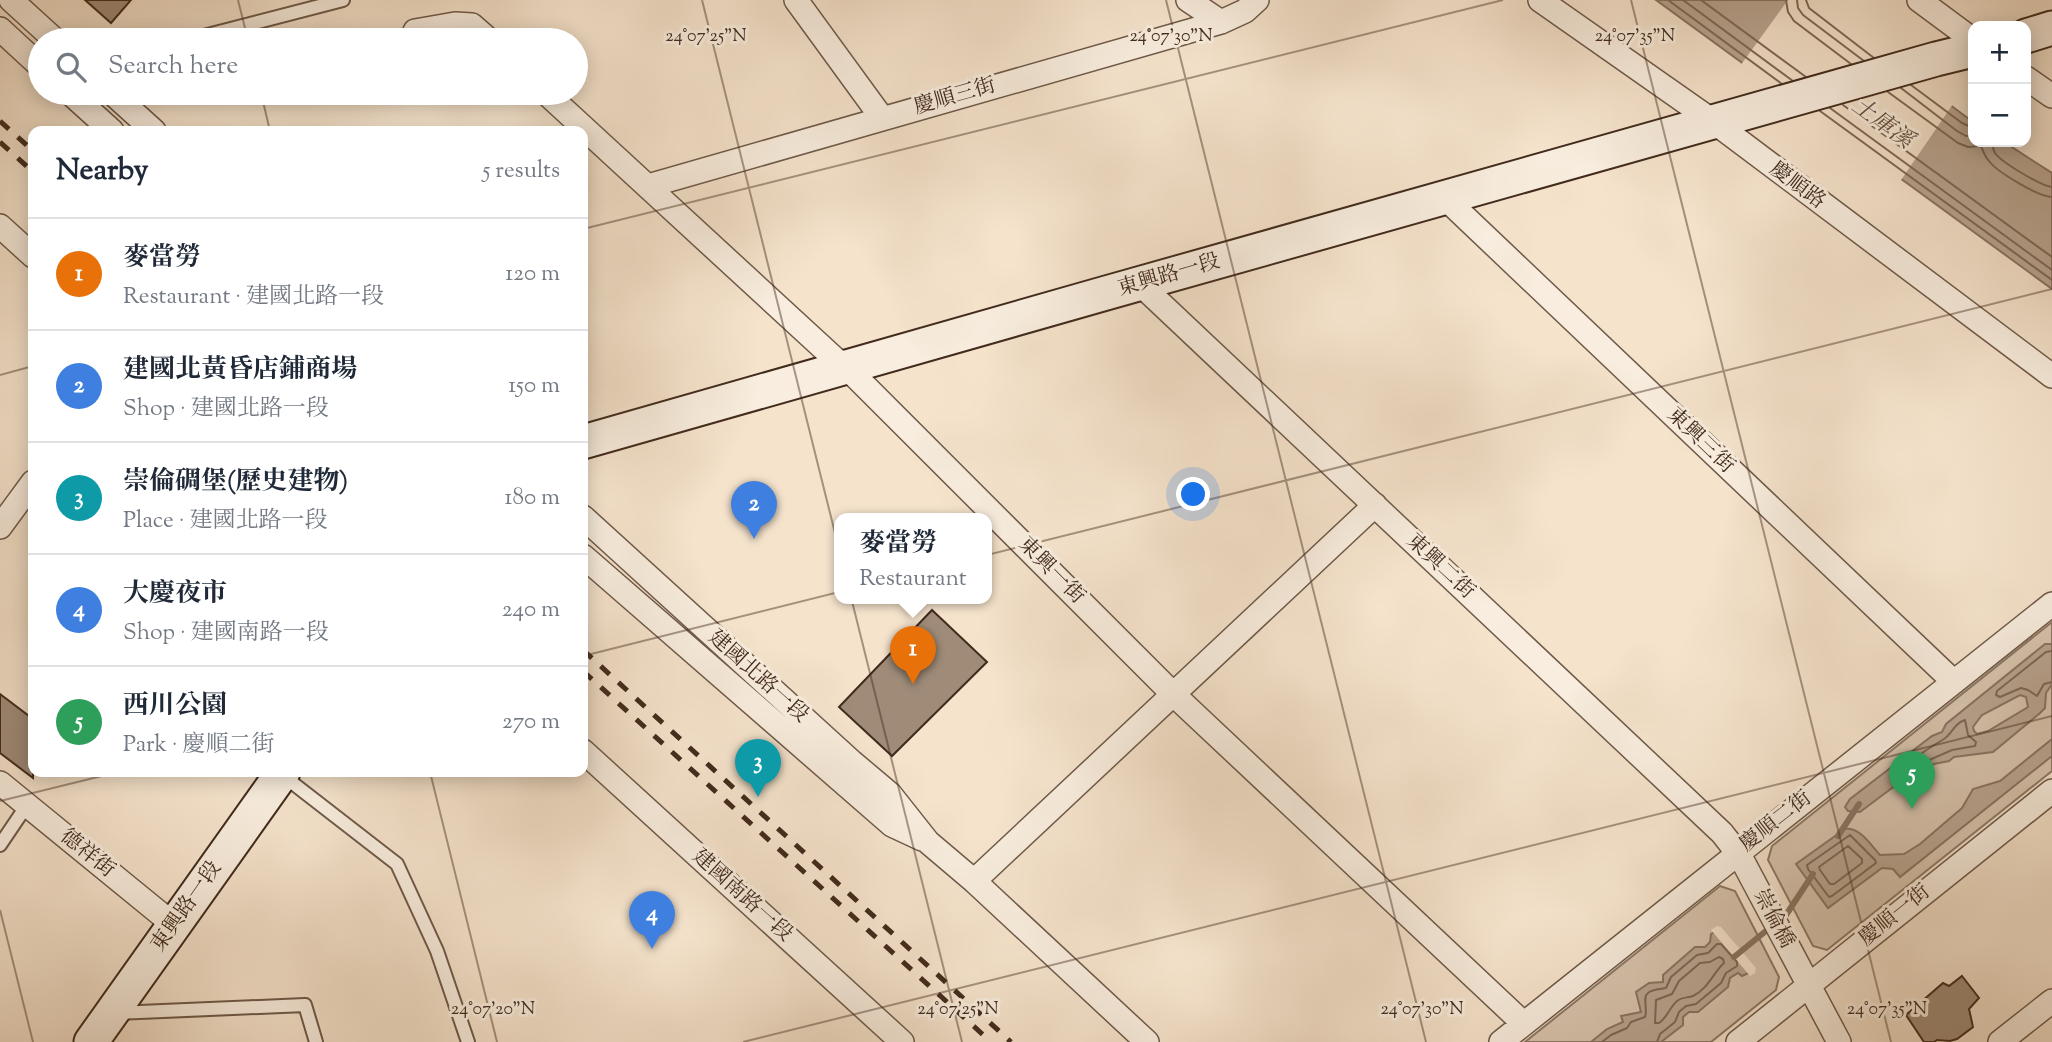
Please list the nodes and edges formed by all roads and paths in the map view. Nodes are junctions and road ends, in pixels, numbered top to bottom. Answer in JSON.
{"nodes":[{"id":1,"x":11,"y":0,"type":"edge"},
{"id":2,"x":343,"y":0,"type":"edge"},
{"id":3,"x":796,"y":0,"type":"edge"},
{"id":4,"x":1188,"y":0,"type":"edge"},
{"id":5,"x":1257,"y":0,"type":"edge"},
{"id":6,"x":1541,"y":0,"type":"edge"},
{"id":7,"x":1919,"y":0,"type":"edge"},
{"id":8,"x":1221,"y":22,"type":"junction"},
{"id":9,"x":42,"y":28,"type":"edge"},
{"id":10,"x":234,"y":28,"type":"edge"},
{"id":11,"x":426,"y":28,"type":"edge"},
{"id":12,"x":475,"y":28,"type":"edge"},
{"id":13,"x":2052,"y":28,"type":"edge"},
{"id":14,"x":0,"y":29,"type":"edge"},
{"id":15,"x":2031,"y":34,"type":"edge"},
{"id":16,"x":1968,"y":36,"type":"edge"},
{"id":17,"x":1968,"y":51,"type":"edge"},
{"id":18,"x":28,"y":55,"type":"edge"},
{"id":19,"x":2031,"y":81,"type":"edge"},
{"id":20,"x":2052,"y":96,"type":"edge"},
{"id":21,"x":83,"y":105,"type":"edge"},
{"id":22,"x":125,"y":105,"type":"edge"},
{"id":23,"x":559,"y":105,"type":"edge"},
{"id":24,"x":883,"y":118,"type":"junction"},
{"id":25,"x":1714,"y":122,"type":"junction"},
{"id":26,"x":106,"y":126,"type":"edge"},
{"id":27,"x":148,"y":126,"type":"edge"},
{"id":28,"x":582,"y":126,"type":"edge"},
{"id":29,"x":588,"y":131,"type":"edge"},
{"id":30,"x":648,"y":186,"type":"junction"},
{"id":31,"x":1446,"y":199,"type":"junction"},
{"id":32,"x":0,"y":226,"type":"edge"},
{"id":33,"x":28,"y":251,"type":"edge"},
{"id":34,"x":1140,"y":284,"type":"junction"},
{"id":35,"x":845,"y":366,"type":"junction"},
{"id":36,"x":2052,"y":376,"type":"edge"},
{"id":37,"x":588,"y":441,"type":"edge"},
{"id":38,"x":28,"y":489,"type":"edge"},
{"id":39,"x":1375,"y":505,"type":"junction"},
{"id":40,"x":992,"y":513,"type":"edge"},
{"id":41,"x":992,"y":513,"type":"edge"},
{"id":42,"x":588,"y":522,"type":"edge"},
{"id":43,"x":0,"y":527,"type":"edge"},
{"id":44,"x":588,"y":560,"type":"edge"},
{"id":45,"x":2052,"y":604,"type":"edge"},
{"id":46,"x":1954,"y":682,"type":"junction"},
{"id":47,"x":1172,"y":694,"type":"junction"},
{"id":48,"x":588,"y":756,"type":"edge"},
{"id":49,"x":279,"y":777,"type":"edge"},
{"id":50,"x":287,"y":777,"type":"edge"},
{"id":51,"x":0,"y":783,"type":"edge"},
{"id":52,"x":2052,"y":791,"type":"edge"},
{"id":53,"x":27,"y":805,"type":"junction"},
{"id":54,"x":928,"y":842,"type":"junction"},
{"id":55,"x":0,"y":845,"type":"edge"},
{"id":56,"x":1737,"y":853,"type":"junction"},
{"id":57,"x":974,"y":881,"type":"junction"},
{"id":58,"x":174,"y":925,"type":"junction"},
{"id":59,"x":1809,"y":985,"type":"junction"},
{"id":60,"x":2052,"y":1001,"type":"edge"},
{"id":61,"x":112,"y":1013,"type":"junction"},
{"id":62,"x":1523,"y":1023,"type":"junction"},
{"id":63,"x":92,"y":1042,"type":"edge"},
{"id":64,"x":316,"y":1042,"type":"edge"},
{"id":65,"x":468,"y":1042,"type":"edge"},
{"id":66,"x":902,"y":1042,"type":"edge"},
{"id":67,"x":1147,"y":1042,"type":"edge"},
{"id":68,"x":1500,"y":1042,"type":"edge"},
{"id":69,"x":1738,"y":1042,"type":"edge"},
{"id":70,"x":1839,"y":1042,"type":"edge"},
{"id":71,"x":2000,"y":1042,"type":"edge"}],
"edges":[{"from":1,"to":9,"type":"street"},
{"from":2,"to":10,"type":"lane"},
{"from":3,"to":24,"type":"street"},
{"from":4,"to":8,"type":"street"},
{"from":5,"to":8,"type":"street","name":"慶順三街"},
{"from":6,"to":25,"type":"street","name":"慶順路"},
{"from":7,"to":16,"type":"street"},
{"from":8,"to":24,"type":"street","name":"慶順三街"},
{"from":11,"to":12,"type":"street"},
{"from":13,"to":15,"type":"street"},
{"from":14,"to":18,"type":"street"},
{"from":17,"to":25,"type":"street","name":"東興路一段"},
{"from":19,"to":20,"type":"street"},
{"from":21,"to":26,"type":"street"},
{"from":22,"to":27,"type":"street"},
{"from":23,"to":28,"type":"street","name":"東興一街"},
{"from":24,"to":30,"type":"street","name":"慶順三街"},
{"from":25,"to":31,"type":"street","name":"東興路一段"},
{"from":25,"to":36,"type":"street","name":"慶順路"},
{"from":29,"to":30,"type":"street","name":"東興一街"},
{"from":30,"to":35,"type":"street","name":"東興一街"},
{"from":31,"to":34,"type":"street","name":"東興路一段"},
{"from":31,"to":46,"type":"street","name":"東興三街"},
{"from":32,"to":33,"type":"street"},
{"from":34,"to":35,"type":"street","name":"東興路一段"},
{"from":34,"to":39,"type":"street","name":"東興二街"},
{"from":35,"to":37,"type":"street","name":"東興路一段"},
{"from":35,"to":40,"type":"street","name":"東興一街"},
{"from":38,"to":43,"type":"street"},
{"from":39,"to":47,"type":"street"},
{"from":39,"to":56,"type":"street","name":"東興二街"},
{"from":41,"to":47,"type":"street","name":"東興一街"},
{"from":42,"to":54,"type":"street","name":"建國北路一段"},
{"from":44,"to":54,"type":"street","name":"建國北路一段"},
{"from":45,"to":46,"type":"street","name":"慶順二街"},
{"from":46,"to":56,"type":"street","name":"慶順二街"},
{"from":47,"to":57,"type":"street"},
{"from":47,"to":62,"type":"street","name":"東興一街"},
{"from":48,"to":66,"type":"street","name":"建國南路一段"},
{"from":49,"to":58,"type":"street","name":"東興路一段"},
{"from":50,"to":65,"type":"lane"},
{"from":51,"to":53,"type":"street","name":"德祥街"},
{"from":52,"to":59,"type":"street","name":"慶順一街"},
{"from":53,"to":55,"type":"lane"},
{"from":53,"to":58,"type":"street","name":"德祥街"},
{"from":54,"to":57,"type":"street","name":"建國北路一段"},
{"from":56,"to":59,"type":"street","name":"崇倫橋"},
{"from":56,"to":62,"type":"street","name":"慶順二街"},
{"from":57,"to":67,"type":"street","name":"建國北路一段"},
{"from":58,"to":61,"type":"street","name":"東興路一段"},
{"from":59,"to":69,"type":"street","name":"慶順一街"},
{"from":59,"to":70,"type":"street"},
{"from":60,"to":71,"type":"street"},
{"from":61,"to":63,"type":"street","name":"東興路一段"},
{"from":61,"to":64,"type":"lane"},
{"from":62,"to":68,"type":"street","name":"慶順二街"}]}
